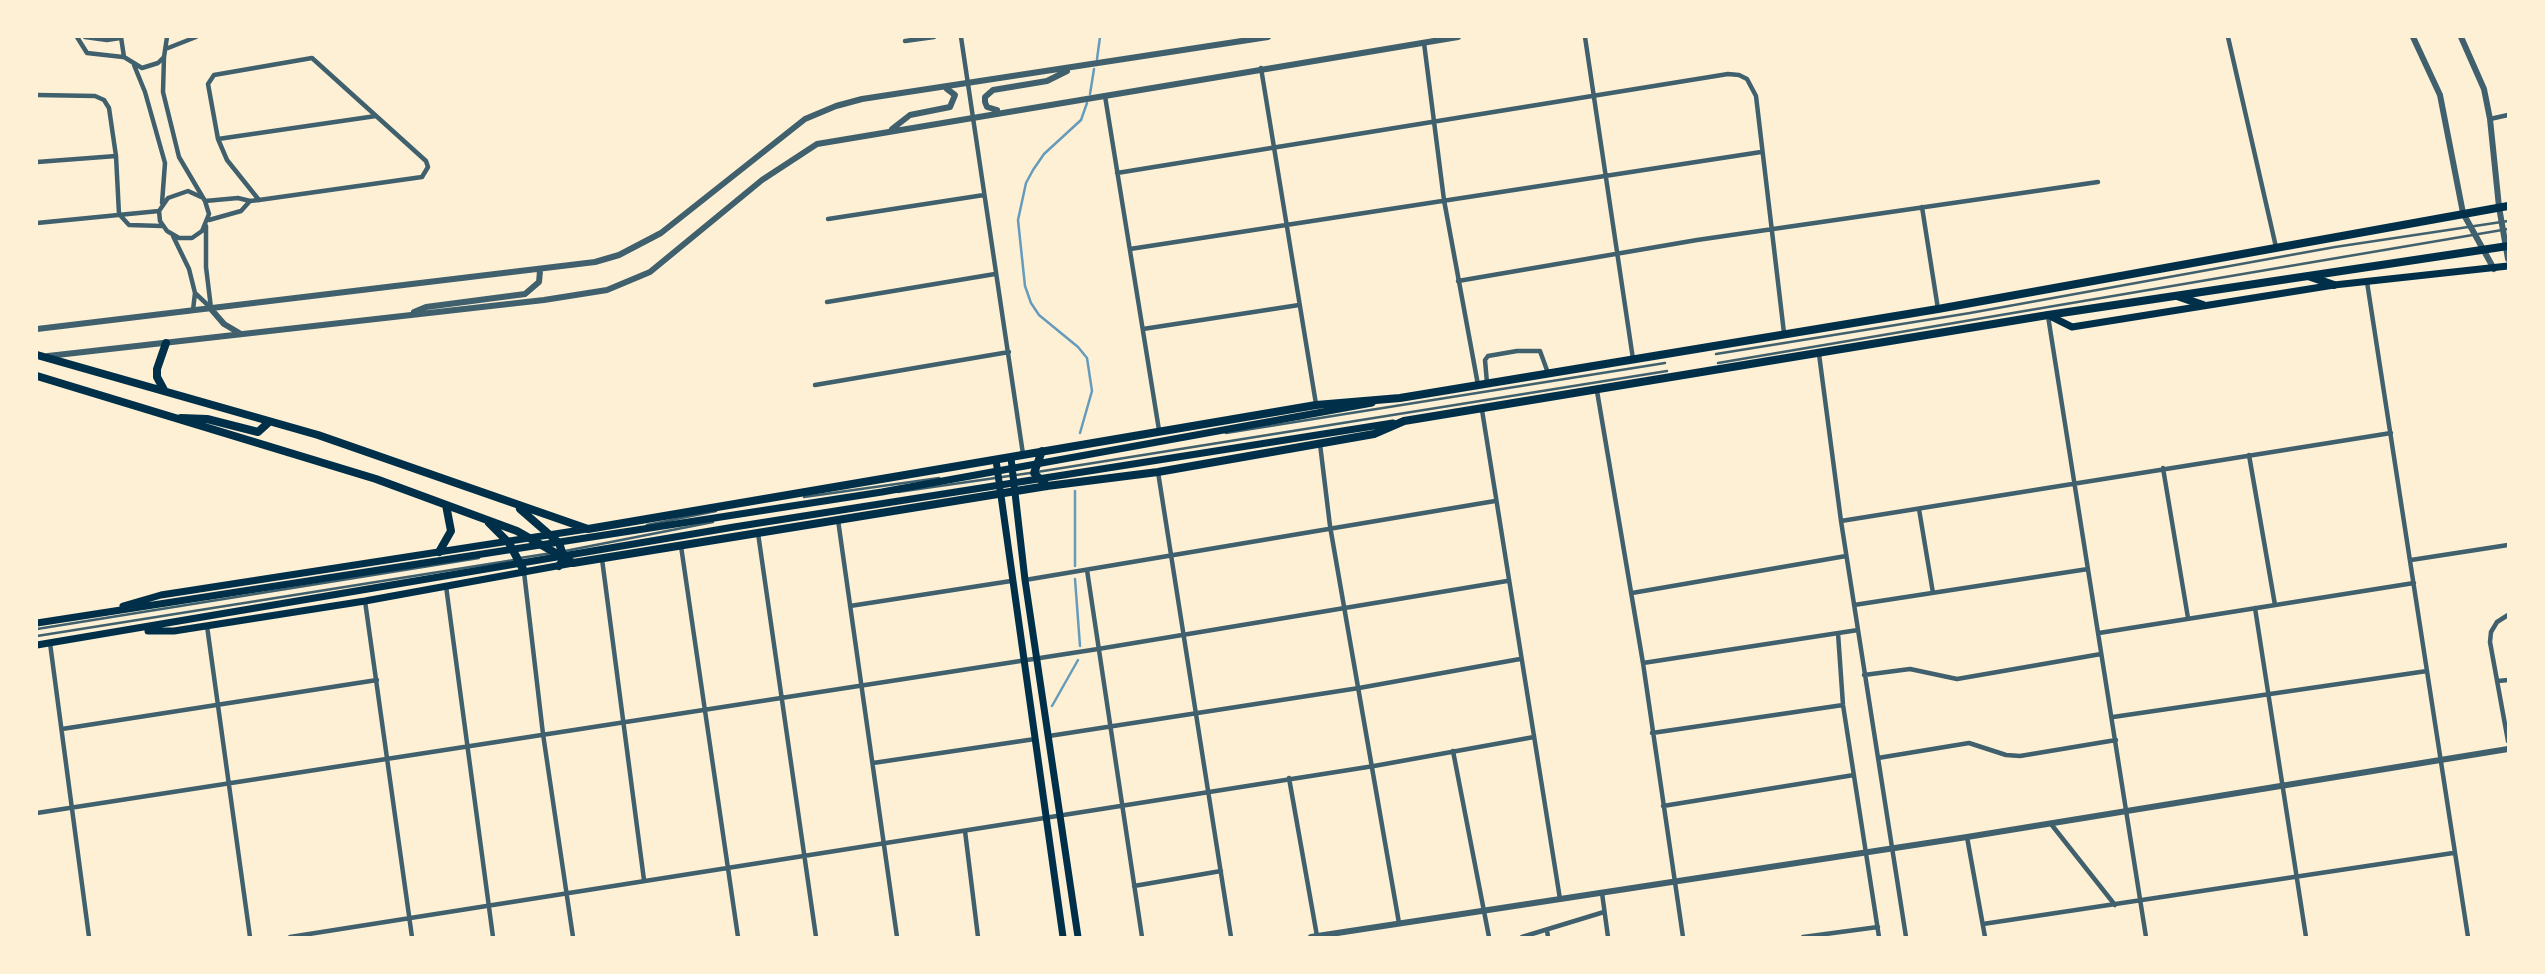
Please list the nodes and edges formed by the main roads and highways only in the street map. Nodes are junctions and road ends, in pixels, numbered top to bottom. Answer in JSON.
{"nodes":[{"id":1,"x":2508,"y":206,"type":"edge"},
{"id":2,"x":2507,"y":246,"type":"edge"},
{"id":3,"x":2508,"y":266,"type":"edge"},
{"id":4,"x":2305,"y":275,"type":"junction"},
{"id":5,"x":2334,"y":285,"type":"junction"},
{"id":6,"x":2174,"y":295,"type":"junction"},
{"id":7,"x":2203,"y":304,"type":"junction"},
{"id":8,"x":2048,"y":315,"type":"junction"},
{"id":9,"x":166,"y":343,"type":"road end"},
{"id":10,"x":39,"y":357,"type":"edge"},
{"id":11,"x":37,"y":376,"type":"edge"},
{"id":12,"x":164,"y":390,"type":"junction"},
{"id":13,"x":1400,"y":398,"type":"junction"},
{"id":14,"x":172,"y":418,"type":"junction"},
{"id":15,"x":1404,"y":421,"type":"junction"},
{"id":16,"x":269,"y":422,"type":"junction"},
{"id":17,"x":1042,"y":451,"type":"junction"},
{"id":18,"x":1011,"y":458,"type":"junction"},
{"id":19,"x":996,"y":460,"type":"junction"},
{"id":20,"x":1046,"y":486,"type":"junction"},
{"id":21,"x":1015,"y":492,"type":"junction"},
{"id":22,"x":1001,"y":495,"type":"junction"},
{"id":23,"x":509,"y":501,"type":"junction"},
{"id":24,"x":446,"y":505,"type":"junction"},
{"id":25,"x":484,"y":519,"type":"junction"},
{"id":26,"x":588,"y":529,"type":"junction"},
{"id":27,"x":534,"y":538,"type":"junction"},
{"id":28,"x":509,"y":542,"type":"junction"},
{"id":29,"x":463,"y":550,"type":"junction"},
{"id":30,"x":559,"y":551,"type":"junction"},
{"id":31,"x":439,"y":552,"type":"junction"},
{"id":32,"x":524,"y":571,"type":"junction"},
{"id":33,"x":470,"y":581,"type":"junction"},
{"id":34,"x":102,"y":612,"type":"junction"},
{"id":35,"x":37,"y":623,"type":"edge"},
{"id":36,"x":133,"y":630,"type":"junction"},
{"id":37,"x":37,"y":645,"type":"edge"},
{"id":38,"x":1063,"y":937,"type":"edge"},
{"id":39,"x":1078,"y":937,"type":"edge"}],
"edges":[{"from":1,"to":13,"type":"main road"},
{"from":2,"to":4,"type":"main road"},
{"from":3,"to":5,"type":"main road"},
{"from":4,"to":5,"type":"main road"},
{"from":4,"to":6,"type":"main road"},
{"from":5,"to":7,"type":"main road"},
{"from":6,"to":7,"type":"main road"},
{"from":6,"to":8,"type":"main road"},
{"from":7,"to":8,"type":"main road"},
{"from":8,"to":15,"type":"main road"},
{"from":9,"to":12,"type":"main road"},
{"from":10,"to":12,"type":"main road"},
{"from":11,"to":14,"type":"main road"},
{"from":12,"to":16,"type":"main road"},
{"from":13,"to":17,"type":"main road"},
{"from":13,"to":34,"type":"main road"},
{"from":14,"to":16,"type":"main road"},
{"from":14,"to":24,"type":"main road"},
{"from":15,"to":20,"type":"main road"},
{"from":15,"to":36,"type":"main road"},
{"from":16,"to":23,"type":"main road"},
{"from":17,"to":18,"type":"main road"},
{"from":17,"to":20,"type":"main road"},
{"from":18,"to":19,"type":"main road"},
{"from":18,"to":21,"type":"main road"},
{"from":19,"to":22,"type":"main road"},
{"from":19,"to":26,"type":"main road"},
{"from":20,"to":21,"type":"main road"},
{"from":21,"to":22,"type":"main road"},
{"from":21,"to":39,"type":"main road"},
{"from":22,"to":30,"type":"main road"},
{"from":22,"to":38,"type":"main road"},
{"from":23,"to":26,"type":"main road"},
{"from":23,"to":30,"type":"main road"},
{"from":24,"to":25,"type":"main road"},
{"from":24,"to":31,"type":"main road"},
{"from":25,"to":27,"type":"main road"},
{"from":25,"to":28,"type":"main road"},
{"from":26,"to":30,"type":"main road"},
{"from":27,"to":28,"type":"main road"},
{"from":27,"to":30,"type":"main road"},
{"from":27,"to":30,"type":"main road"},
{"from":28,"to":29,"type":"main road"},
{"from":28,"to":32,"type":"main road"},
{"from":29,"to":31,"type":"main road"},
{"from":29,"to":33,"type":"main road"},
{"from":30,"to":32,"type":"main road"},
{"from":31,"to":34,"type":"main road"},
{"from":32,"to":33,"type":"main road"},
{"from":33,"to":36,"type":"main road"},
{"from":34,"to":35,"type":"main road"},
{"from":36,"to":37,"type":"main road"}]}
